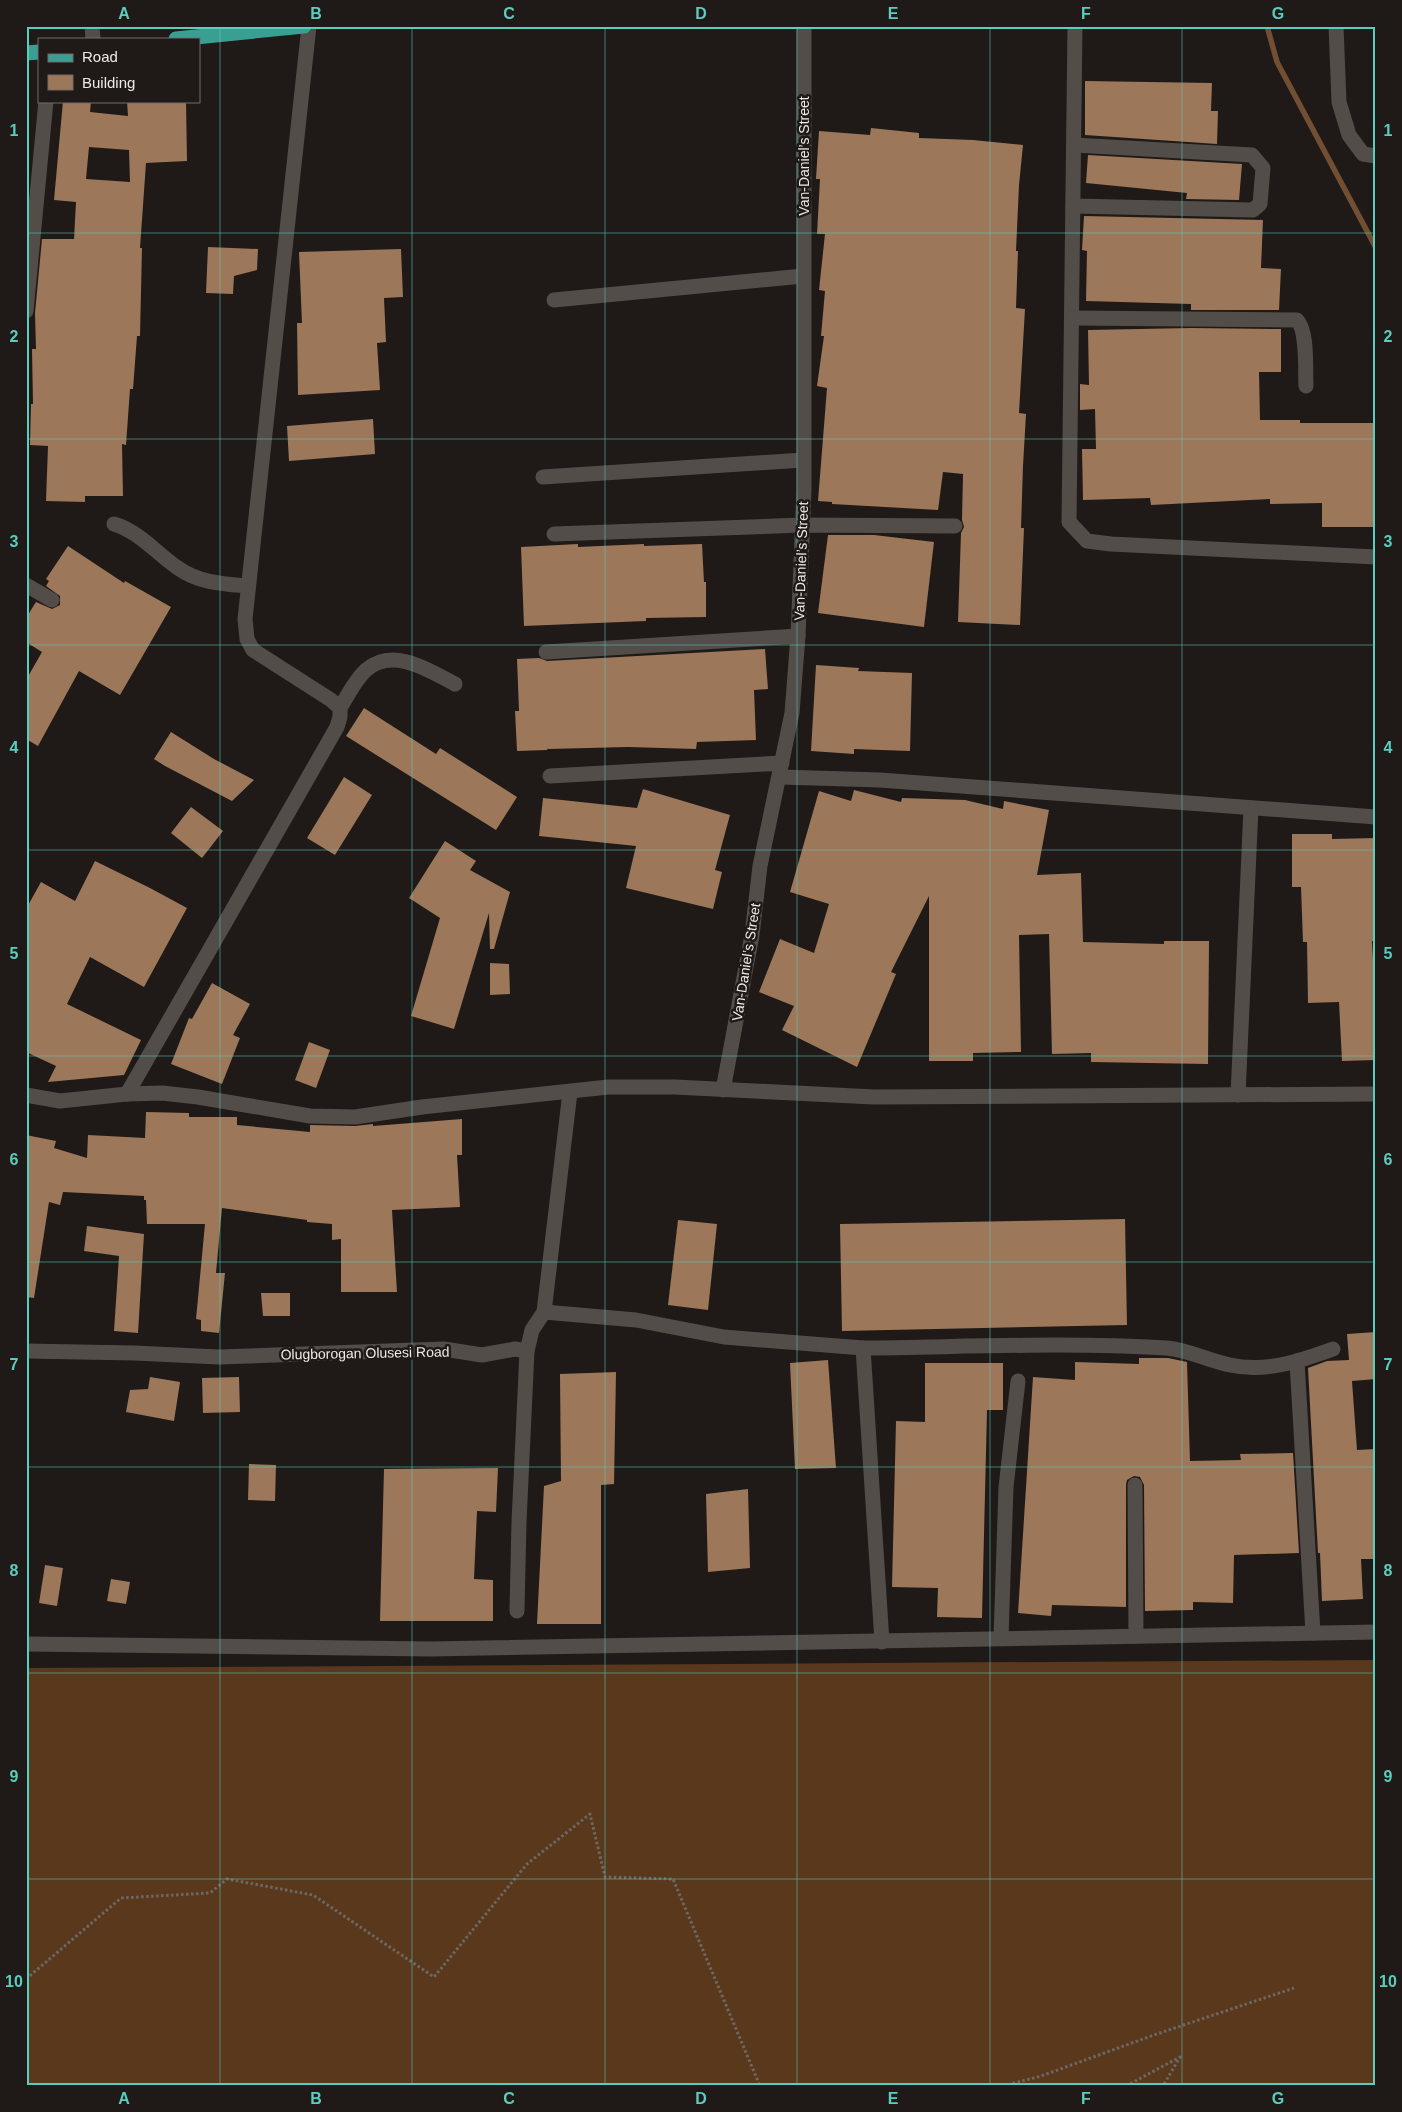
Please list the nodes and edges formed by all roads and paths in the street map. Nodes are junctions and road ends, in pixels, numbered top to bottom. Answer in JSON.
{"nodes":[{"id":1,"x":304,"y":26,"type":"edge"},
{"id":2,"x":309,"y":26,"type":"edge"},
{"id":3,"x":804,"y":26,"type":"edge"},
{"id":4,"x":1075,"y":26,"type":"edge"},
{"id":5,"x":1336,"y":26,"type":"edge"},
{"id":6,"x":269,"y":28,"type":"edge"},
{"id":7,"x":184,"y":38,"type":"edge"},
{"id":8,"x":46,"y":102,"type":"edge"},
{"id":9,"x":1074,"y":145,"type":"junction"},
{"id":10,"x":1376,"y":156,"type":"edge"},
{"id":11,"x":1073,"y":206,"type":"junction"},
{"id":12,"x":803,"y":276,"type":"junction"},
{"id":13,"x":554,"y":300,"type":"dead end"},
{"id":14,"x":26,"y":311,"type":"edge"},
{"id":15,"x":1072,"y":318,"type":"junction"},
{"id":16,"x":1306,"y":386,"type":"dead end"},
{"id":17,"x":804,"y":460,"type":"junction"},
{"id":18,"x":543,"y":477,"type":"dead end"},
{"id":19,"x":114,"y":524,"type":"dead end"},
{"id":20,"x":803,"y":525,"type":"junction"},
{"id":21,"x":955,"y":526,"type":"dead end"},
{"id":22,"x":554,"y":534,"type":"dead end"},
{"id":23,"x":1376,"y":556,"type":"edge"},
{"id":24,"x":26,"y":585,"type":"edge"},
{"id":25,"x":248,"y":586,"type":"junction"},
{"id":26,"x":52,"y":600,"type":"dead end"},
{"id":27,"x":798,"y":636,"type":"junction"},
{"id":28,"x":546,"y":652,"type":"dead end"},
{"id":29,"x":455,"y":684,"type":"dead end"},
{"id":30,"x":340,"y":708,"type":"junction"},
{"id":31,"x":781,"y":770,"type":"junction"},
{"id":32,"x":550,"y":776,"type":"dead end"},
{"id":33,"x":1250,"y":808,"type":"junction"},
{"id":34,"x":1376,"y":817,"type":"edge"},
{"id":35,"x":723,"y":1090,"type":"junction"},
{"id":36,"x":570,"y":1092,"type":"junction"},
{"id":37,"x":127,"y":1094,"type":"junction"},
{"id":38,"x":1376,"y":1094,"type":"edge"},
{"id":39,"x":26,"y":1095,"type":"edge"},
{"id":40,"x":1238,"y":1095,"type":"junction"},
{"id":41,"x":544,"y":1312,"type":"junction"},
{"id":42,"x":863,"y":1348,"type":"junction"},
{"id":43,"x":1333,"y":1349,"type":"dead end"},
{"id":44,"x":26,"y":1351,"type":"edge"},
{"id":45,"x":527,"y":1351,"type":"junction"},
{"id":46,"x":1296,"y":1362,"type":"junction"},
{"id":47,"x":1018,"y":1381,"type":"dead end"},
{"id":48,"x":1135,"y":1485,"type":"dead end"},
{"id":49,"x":517,"y":1611,"type":"dead end"},
{"id":50,"x":1376,"y":1632,"type":"edge"},
{"id":51,"x":1313,"y":1633,"type":"junction"},
{"id":52,"x":1136,"y":1636,"type":"junction"},
{"id":53,"x":1000,"y":1638,"type":"junction"},
{"id":54,"x":882,"y":1642,"type":"junction"},
{"id":55,"x":26,"y":1644,"type":"edge"},
{"id":56,"x":26,"y":1979,"type":"edge"},
{"id":57,"x":1294,"y":1988,"type":"dead end"},
{"id":58,"x":760,"y":2086,"type":"edge"},
{"id":59,"x":1004,"y":2086,"type":"edge"},
{"id":60,"x":1126,"y":2086,"type":"edge"},
{"id":61,"x":1163,"y":2086,"type":"edge"}],
"edges":[{"from":1,"to":6,"type":"main road"},
{"from":2,"to":25,"type":"street"},
{"from":3,"to":12,"type":"street","name":"Van-Daniel’s Street"},
{"from":4,"to":9,"type":"street"},
{"from":5,"to":10,"type":"street"},
{"from":6,"to":7,"type":"main road"},
{"from":8,"to":14,"type":"street"},
{"from":9,"to":11,"type":"street"},
{"from":9,"to":11,"type":"street"},
{"from":11,"to":15,"type":"street"},
{"from":12,"to":13,"type":"street"},
{"from":12,"to":17,"type":"street","name":"Van-Daniel’s Street"},
{"from":15,"to":16,"type":"street"},
{"from":15,"to":23,"type":"street"},
{"from":17,"to":18,"type":"street"},
{"from":17,"to":20,"type":"street","name":"Van-Daniel’s Street"},
{"from":19,"to":25,"type":"street"},
{"from":20,"to":21,"type":"street"},
{"from":20,"to":22,"type":"street"},
{"from":20,"to":27,"type":"street","name":"Van-Daniel’s Street"},
{"from":24,"to":26,"type":"street"},
{"from":25,"to":30,"type":"street"},
{"from":27,"to":28,"type":"street"},
{"from":27,"to":31,"type":"street","name":"Van-Daniel’s Street"},
{"from":29,"to":30,"type":"street"},
{"from":30,"to":37,"type":"street"},
{"from":31,"to":32,"type":"street"},
{"from":31,"to":33,"type":"street"},
{"from":31,"to":35,"type":"street","name":"Van-Daniel’s Street"},
{"from":33,"to":34,"type":"street"},
{"from":33,"to":40,"type":"street"},
{"from":35,"to":36,"type":"street"},
{"from":35,"to":40,"type":"street"},
{"from":36,"to":37,"type":"street"},
{"from":36,"to":41,"type":"street"},
{"from":37,"to":39,"type":"street"},
{"from":38,"to":40,"type":"street"},
{"from":41,"to":42,"type":"street"},
{"from":41,"to":45,"type":"street"},
{"from":42,"to":46,"type":"street"},
{"from":42,"to":54,"type":"street"},
{"from":43,"to":46,"type":"street"},
{"from":44,"to":45,"type":"street","name":"Olugborogan Olusesi Road"},
{"from":45,"to":49,"type":"street"},
{"from":46,"to":51,"type":"street"},
{"from":47,"to":53,"type":"street"},
{"from":48,"to":52,"type":"street"},
{"from":50,"to":51,"type":"street"},
{"from":51,"to":52,"type":"street"},
{"from":52,"to":53,"type":"street"},
{"from":53,"to":54,"type":"street"},
{"from":54,"to":55,"type":"street"},
{"from":56,"to":58,"type":"path"},
{"from":57,"to":59,"type":"path"},
{"from":60,"to":61,"type":"path"}]}
